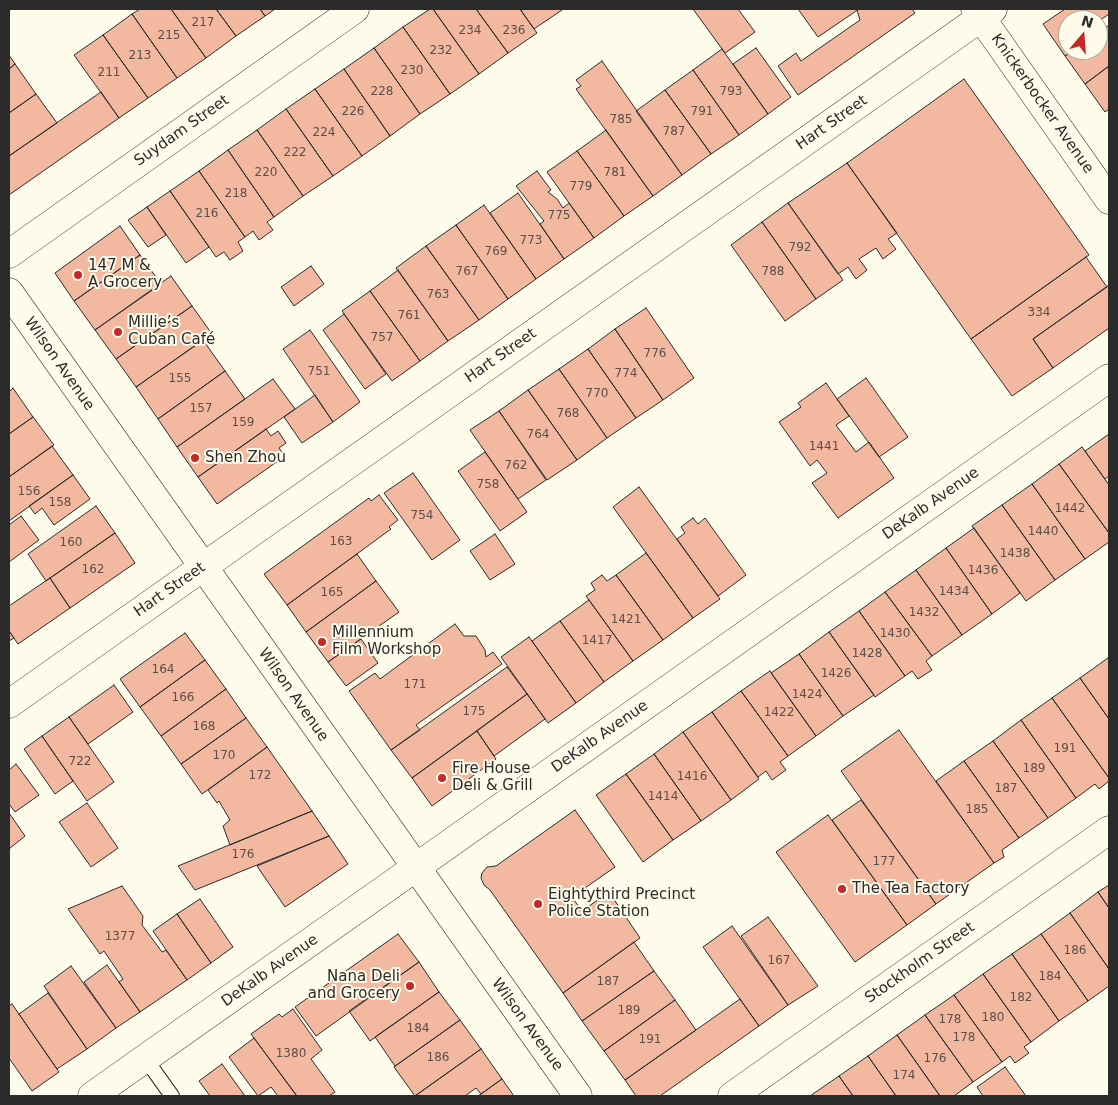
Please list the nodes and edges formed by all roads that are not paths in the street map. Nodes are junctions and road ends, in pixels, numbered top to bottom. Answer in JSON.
{"nodes":[{"id":1,"x":355,"y":9,"type":"edge"},
{"id":2,"x":983,"y":12,"type":"edge"},
{"id":3,"x":1109,"y":200,"type":"edge"},
{"id":4,"x":9,"y":254,"type":"edge"},
{"id":5,"x":9,"y":292,"type":"edge"},
{"id":6,"x":1109,"y":378,"type":"edge"},
{"id":7,"x":202,"y":566,"type":"junction"},
{"id":8,"x":9,"y":702,"type":"edge"},
{"id":9,"x":1109,"y":830,"type":"edge"},
{"id":10,"x":415,"y":868,"type":"junction"},
{"id":11,"x":145,"y":1058,"type":"junction"},
{"id":12,"x":92,"y":1096,"type":"edge"},
{"id":13,"x":172,"y":1096,"type":"edge"},
{"id":14,"x":578,"y":1096,"type":"edge"},
{"id":15,"x":732,"y":1096,"type":"edge"}],
"edges":[{"from":1,"to":4,"type":"street","name":"Suydam Street"},
{"from":2,"to":3,"type":"street","name":"Knickerbocker Avenue"},
{"from":2,"to":7,"type":"street","name":"Hart Street"},
{"from":5,"to":7,"type":"street","name":"Wilson Avenue"},
{"from":6,"to":10,"type":"street","name":"DeKalb Avenue"},
{"from":7,"to":8,"type":"street","name":"Hart Street"},
{"from":7,"to":10,"type":"street","name":"Wilson Avenue"},
{"from":9,"to":15,"type":"street","name":"Stockholm Street"},
{"from":10,"to":11,"type":"street","name":"DeKalb Avenue"},
{"from":10,"to":14,"type":"street","name":"Wilson Avenue"},
{"from":11,"to":12,"type":"street","name":"DeKalb Avenue"},
{"from":11,"to":13,"type":"lane"}]}
